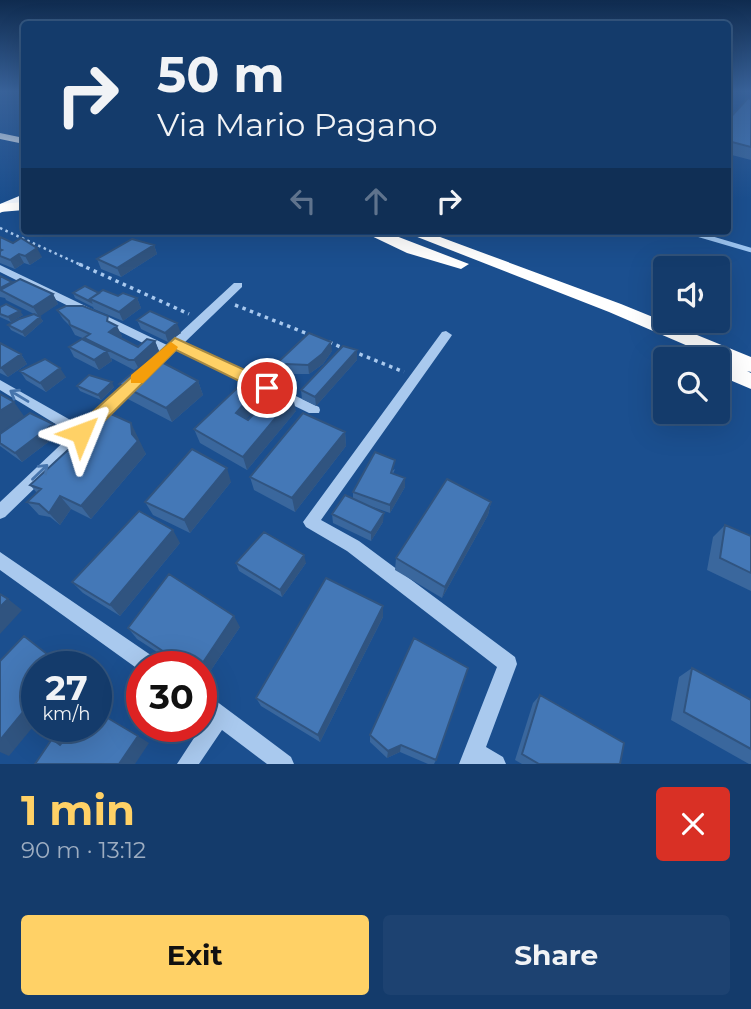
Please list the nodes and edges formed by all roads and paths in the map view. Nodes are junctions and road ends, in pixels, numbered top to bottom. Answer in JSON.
{"nodes":[{"id":1,"x":0,"y":128,"type":"edge"},
{"id":2,"x":21,"y":132,"type":"edge"},
{"id":3,"x":0,"y":136,"type":"edge"},
{"id":4,"x":21,"y":140,"type":"edge"},
{"id":5,"x":21,"y":199,"type":"edge"},
{"id":6,"x":21,"y":206,"type":"edge"},
{"id":7,"x":1,"y":209,"type":"edge"},
{"id":8,"x":0,"y":228,"type":"edge"},
{"id":9,"x":367,"y":235,"type":"edge"},
{"id":10,"x":383,"y":235,"type":"edge"},
{"id":11,"x":418,"y":235,"type":"edge"},
{"id":12,"x":427,"y":235,"type":"edge"},
{"id":13,"x":463,"y":257,"type":"junction"},
{"id":14,"x":0,"y":268,"type":"edge"},
{"id":15,"x":237,"y":285,"type":"dead end"},
{"id":16,"x":222,"y":299,"type":"junction"},
{"id":17,"x":199,"y":319,"type":"junction"},
{"id":18,"x":446,"y":335,"type":"dead end"},
{"id":19,"x":171,"y":346,"type":"junction"},
{"id":20,"x":672,"y":347,"type":"edge"},
{"id":21,"x":751,"y":365,"type":"edge"},
{"id":22,"x":730,"y":372,"type":"edge"},
{"id":23,"x":415,"y":377,"type":"junction"},
{"id":24,"x":751,"y":381,"type":"edge"},
{"id":25,"x":0,"y":384,"type":"edge"},
{"id":26,"x":314,"y":410,"type":"dead end"},
{"id":27,"x":81,"y":433,"type":"junction"},
{"id":28,"x":0,"y":512,"type":"edge"},
{"id":29,"x":0,"y":560,"type":"edge"},
{"id":30,"x":128,"y":651,"type":"edge"},
{"id":31,"x":217,"y":714,"type":"edge"},
{"id":32,"x":220,"y":716,"type":"junction"},
{"id":33,"x":472,"y":757,"type":"edge"},
{"id":34,"x":187,"y":764,"type":"edge"},
{"id":35,"x":284,"y":764,"type":"edge"},
{"id":36,"x":496,"y":764,"type":"edge"}],
"edges":[{"from":1,"to":2,"type":"highway"},
{"from":3,"to":4,"type":"highway"},
{"from":5,"to":7,"type":"main road"},
{"from":6,"to":7,"type":"highway"},
{"from":8,"to":17,"type":"path"},
{"from":9,"to":13,"type":"highway"},
{"from":10,"to":13,"type":"highway"},
{"from":11,"to":13,"type":"highway"},
{"from":12,"to":13,"type":"highway"},
{"from":13,"to":20,"type":"highway"},
{"from":13,"to":21,"type":"highway"},
{"from":14,"to":19,"type":"street"},
{"from":15,"to":16,"type":"street"},
{"from":16,"to":17,"type":"street"},
{"from":16,"to":23,"type":"path"},
{"from":17,"to":19,"type":"street"},
{"from":18,"to":23,"type":"street"},
{"from":19,"to":26,"type":"street"},
{"from":19,"to":27,"type":"street"},
{"from":22,"to":24,"type":"highway"},
{"from":23,"to":33,"type":"street"},
{"from":27,"to":25,"type":"street","one_way":true},
{"from":28,"to":27,"type":"street","one_way":true},
{"from":29,"to":30,"type":"street"},
{"from":31,"to":32,"type":"street"},
{"from":32,"to":34,"type":"street"},
{"from":32,"to":35,"type":"street"},
{"from":33,"to":36,"type":"street"}]}
